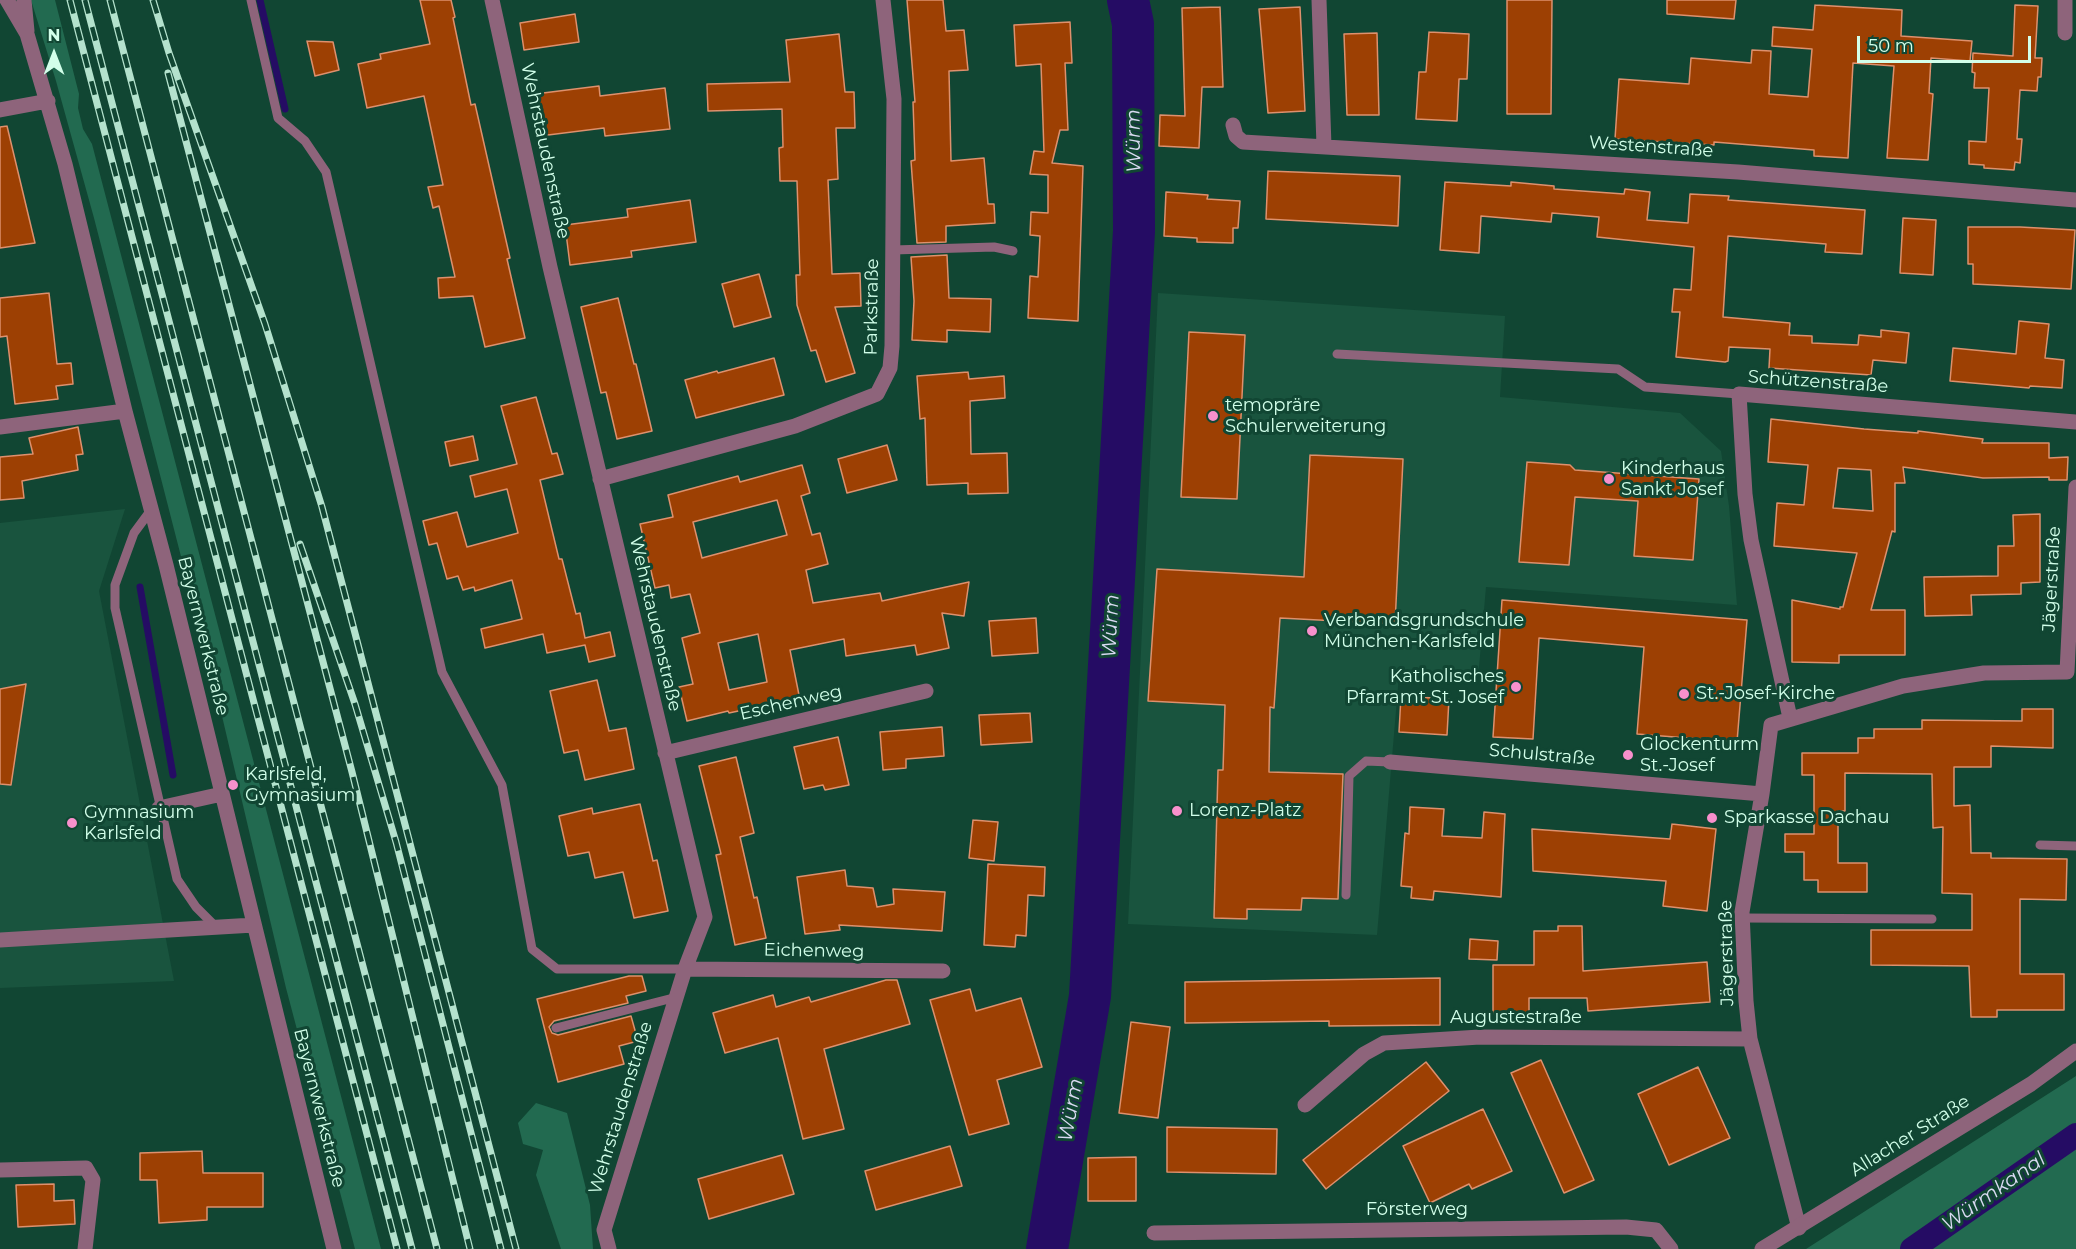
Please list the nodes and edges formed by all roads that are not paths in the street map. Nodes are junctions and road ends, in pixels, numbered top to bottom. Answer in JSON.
{"nodes":[{"id":1,"x":7,"y":0,"type":"edge"},
{"id":2,"x":24,"y":0,"type":"edge"},
{"id":3,"x":251,"y":0,"type":"edge"},
{"id":4,"x":492,"y":0,"type":"edge"},
{"id":5,"x":883,"y":0,"type":"edge"},
{"id":6,"x":1319,"y":0,"type":"edge"},
{"id":7,"x":2065,"y":0,"type":"edge"},
{"id":8,"x":2065,"y":33,"type":"dead end"},
{"id":9,"x":27,"y":34,"type":"junction"},
{"id":10,"x":48,"y":102,"type":"junction"},
{"id":11,"x":0,"y":110,"type":"edge"},
{"id":12,"x":1233,"y":126,"type":"dead end"},
{"id":13,"x":1324,"y":146,"type":"junction"},
{"id":14,"x":2076,"y":200,"type":"edge"},
{"id":15,"x":893,"y":250,"type":"junction"},
{"id":16,"x":1013,"y":251,"type":"dead end"},
{"id":17,"x":1337,"y":354,"type":"dead end"},
{"id":18,"x":1738,"y":394,"type":"junction"},
{"id":19,"x":124,"y":411,"type":"junction"},
{"id":20,"x":2076,"y":422,"type":"edge"},
{"id":21,"x":0,"y":426,"type":"edge"},
{"id":22,"x":600,"y":479,"type":"junction"},
{"id":23,"x":2076,"y":487,"type":"edge"},
{"id":24,"x":151,"y":510,"type":"junction"},
{"id":25,"x":2072,"y":672,"type":"edge"},
{"id":26,"x":926,"y":691,"type":"dead end"},
{"id":27,"x":1790,"y":718,"type":"junction"},
{"id":28,"x":665,"y":753,"type":"junction"},
{"id":29,"x":1390,"y":762,"type":"joint"},
{"id":30,"x":222,"y":794,"type":"junction"},
{"id":31,"x":1762,"y":794,"type":"junction"},
{"id":32,"x":159,"y":808,"type":"junction"},
{"id":33,"x":2040,"y":845,"type":"dead end"},
{"id":34,"x":2076,"y":846,"type":"edge"},
{"id":35,"x":1346,"y":895,"type":"dead end"},
{"id":36,"x":1742,"y":918,"type":"junction"},
{"id":37,"x":1932,"y":920,"type":"dead end"},
{"id":38,"x":254,"y":925,"type":"junction"},
{"id":39,"x":217,"y":928,"type":"junction"},
{"id":40,"x":0,"y":940,"type":"edge"},
{"id":41,"x":685,"y":969,"type":"junction"},
{"id":42,"x":943,"y":971,"type":"dead end"},
{"id":43,"x":677,"y":997,"type":"junction"},
{"id":44,"x":556,"y":1028,"type":"dead end"},
{"id":45,"x":1750,"y":1039,"type":"junction"},
{"id":46,"x":2076,"y":1051,"type":"edge"},
{"id":47,"x":1305,"y":1105,"type":"dead end"},
{"id":48,"x":0,"y":1170,"type":"edge"},
{"id":49,"x":1799,"y":1228,"type":"junction"},
{"id":50,"x":1154,"y":1233,"type":"dead end"},
{"id":51,"x":85,"y":1249,"type":"edge"},
{"id":52,"x":334,"y":1249,"type":"edge"},
{"id":53,"x":609,"y":1249,"type":"edge"},
{"id":54,"x":1671,"y":1249,"type":"edge"},
{"id":55,"x":1762,"y":1249,"type":"edge"}],
"edges":[{"from":1,"to":9,"type":"street","name":"Bayernwerkstraße"},
{"from":2,"to":9,"type":"street","name":"Bayernwerkstraße"},
{"from":3,"to":41,"type":"lane"},
{"from":4,"to":22,"type":"street","name":"Wehrstaudenstraße"},
{"from":5,"to":15,"type":"street","name":"Parkstraße"},
{"from":6,"to":13,"type":"street"},
{"from":7,"to":8,"type":"street"},
{"from":9,"to":10,"type":"street","name":"Bayernwerkstraße"},
{"from":10,"to":11,"type":"street"},
{"from":10,"to":19,"type":"street","name":"Bayernwerkstraße"},
{"from":12,"to":13,"type":"street","name":"Westenstraße"},
{"from":13,"to":14,"type":"street","name":"Westenstraße"},
{"from":15,"to":16,"type":"lane"},
{"from":15,"to":22,"type":"street","name":"Parkstraße"},
{"from":17,"to":18,"type":"lane"},
{"from":18,"to":20,"type":"street","name":"Schützenstraße"},
{"from":18,"to":27,"type":"street","name":"Schützenstraße"},
{"from":19,"to":21,"type":"street"},
{"from":19,"to":24,"type":"street","name":"Bayernwerkstraße"},
{"from":22,"to":28,"type":"street","name":"Wehrstaudenstraße"},
{"from":23,"to":25,"type":"street","name":"Jägerstraße"},
{"from":24,"to":30,"type":"street","name":"Bayernwerkstraße"},
{"from":24,"to":32,"type":"lane"},
{"from":25,"to":27,"type":"street","name":"Jägerstraße"},
{"from":26,"to":28,"type":"street","name":"Eschenweg"},
{"from":27,"to":31,"type":"street","name":"Jägerstraße"},
{"from":28,"to":41,"type":"street","name":"Wehrstaudenstraße"},
{"from":29,"to":31,"type":"street","name":"Schulstraße"},
{"from":29,"to":35,"type":"lane"},
{"from":30,"to":32,"type":"street"},
{"from":30,"to":38,"type":"street","name":"Bayernwerkstraße"},
{"from":31,"to":36,"type":"street","name":"Jägerstraße"},
{"from":32,"to":39,"type":"lane"},
{"from":33,"to":34,"type":"lane"},
{"from":36,"to":37,"type":"lane"},
{"from":36,"to":45,"type":"street","name":"Jägerstraße"},
{"from":38,"to":39,"type":"street"},
{"from":38,"to":52,"type":"street","name":"Bayernwerkstraße"},
{"from":39,"to":40,"type":"street"},
{"from":41,"to":42,"type":"street","name":"Eichenweg"},
{"from":41,"to":43,"type":"street","name":"Wehrstaudenstraße"},
{"from":43,"to":44,"type":"lane"},
{"from":43,"to":53,"type":"street","name":"Wehrstaudenstraße"},
{"from":45,"to":47,"type":"street","name":"Augustestraße"},
{"from":45,"to":49,"type":"street","name":"Jägerstraße"},
{"from":46,"to":49,"type":"street","name":"Allacher Straße"},
{"from":48,"to":51,"type":"street"},
{"from":49,"to":55,"type":"street","name":"Allacher Straße"},
{"from":50,"to":54,"type":"street","name":"Försterweg"}]}
